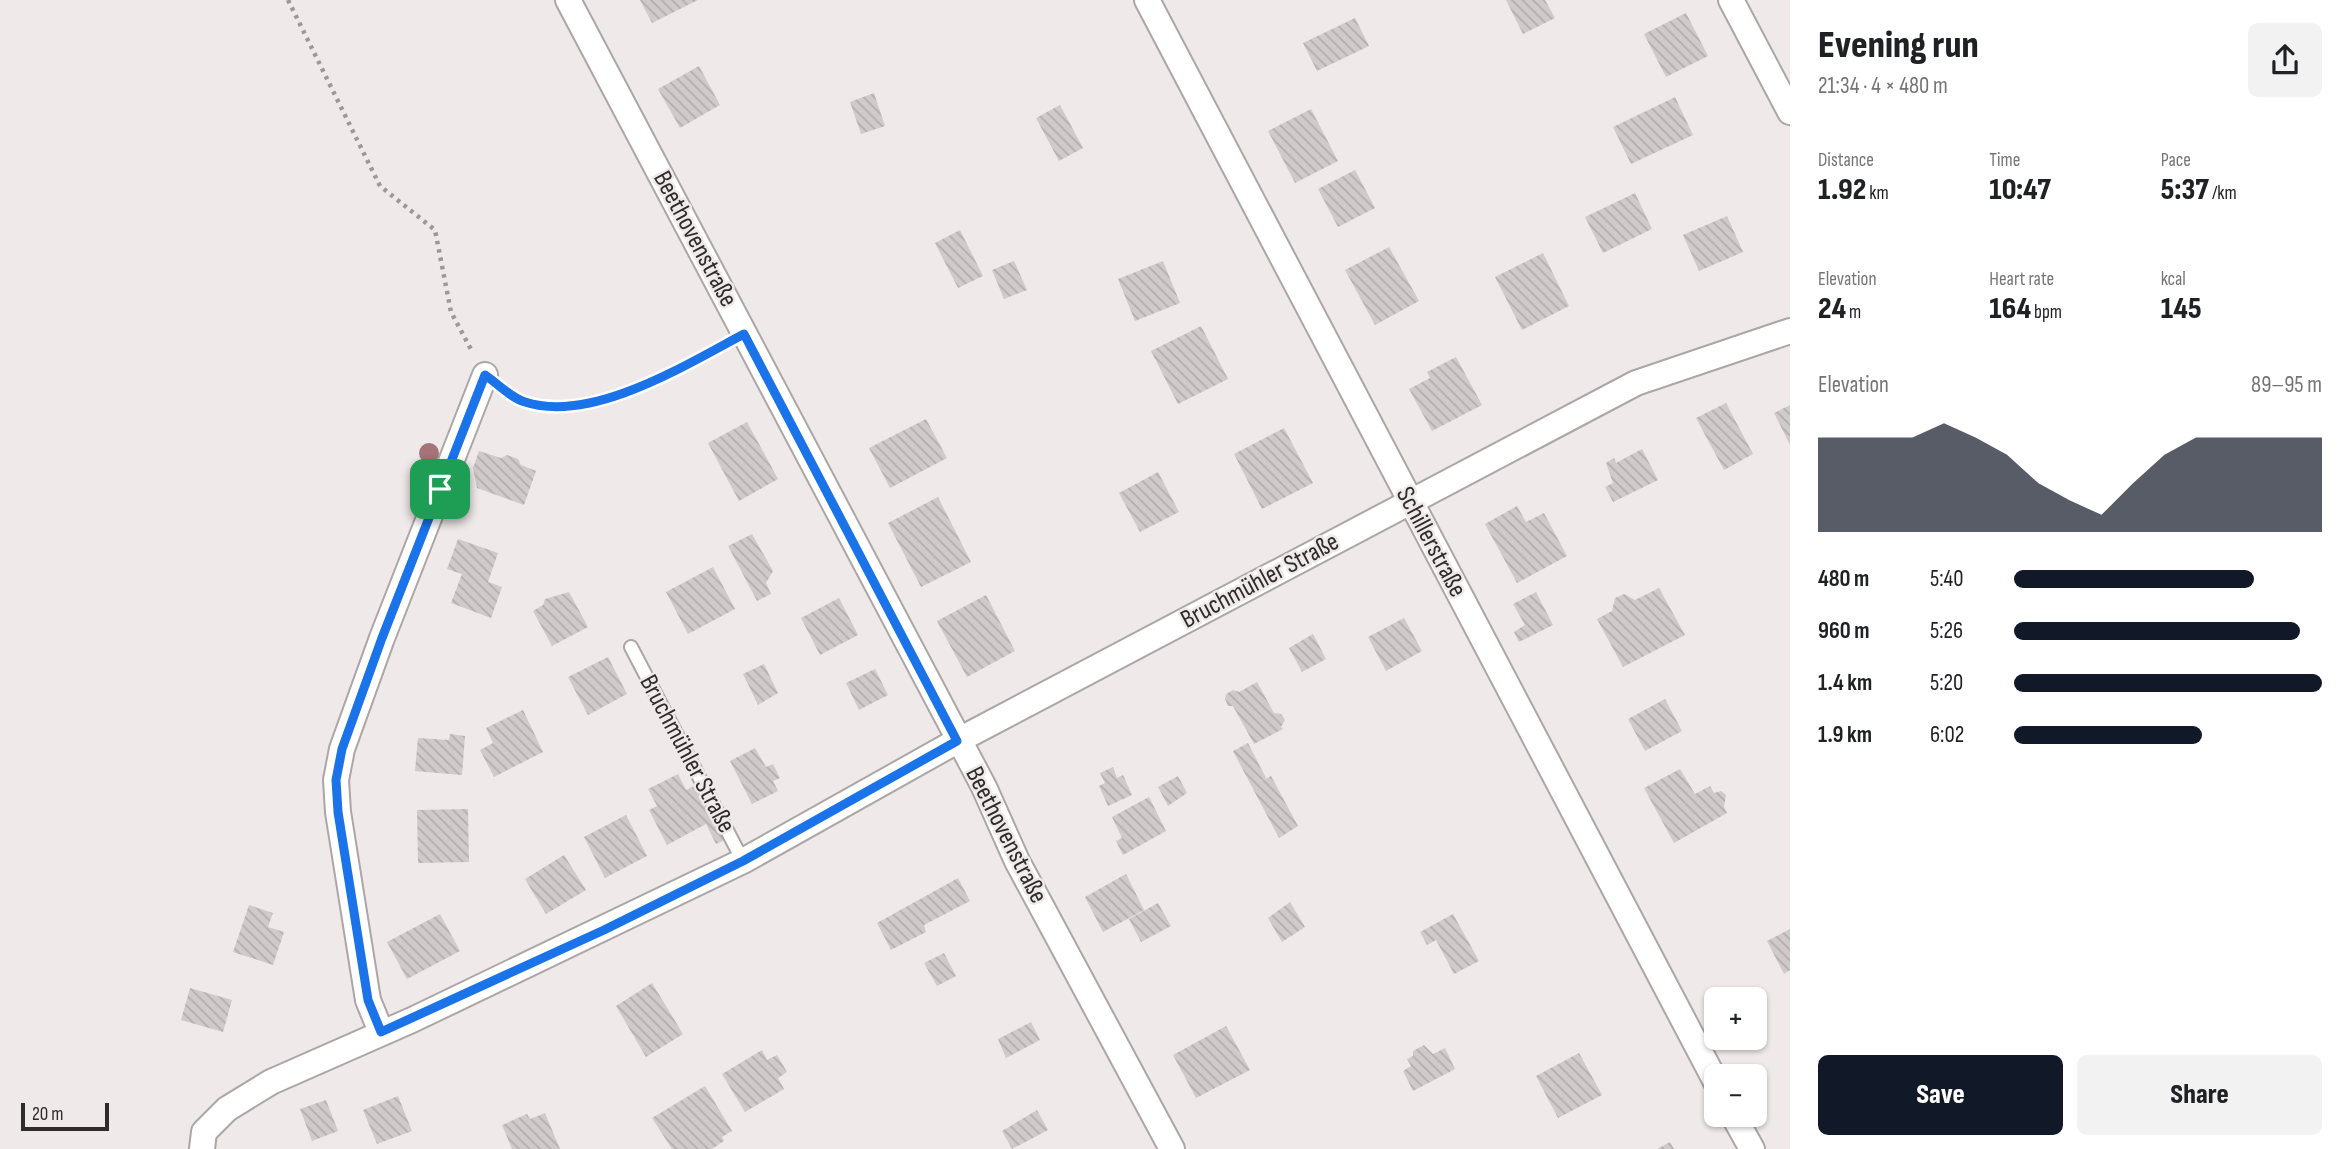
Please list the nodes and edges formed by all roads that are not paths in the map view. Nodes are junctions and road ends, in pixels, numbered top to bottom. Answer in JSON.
{"nodes":[{"id":1,"x":568,"y":0,"type":"edge"},
{"id":2,"x":1147,"y":0,"type":"edge"},
{"id":3,"x":1731,"y":0,"type":"edge"},
{"id":4,"x":1790,"y":112,"type":"edge"},
{"id":5,"x":1790,"y":331,"type":"edge"},
{"id":6,"x":485,"y":375,"type":"road end"},
{"id":7,"x":1409,"y":502,"type":"junction"},
{"id":8,"x":631,"y":646,"type":"dead end"},
{"id":9,"x":957,"y":741,"type":"junction"},
{"id":10,"x":743,"y":861,"type":"junction"},
{"id":11,"x":381,"y":1032,"type":"junction"},
{"id":12,"x":1706,"y":1064,"type":"edge"},
{"id":13,"x":1740,"y":1127,"type":"edge"},
{"id":14,"x":202,"y":1149,"type":"edge"},
{"id":15,"x":1172,"y":1149,"type":"edge"},
{"id":16,"x":1752,"y":1149,"type":"edge"}],
"edges":[{"from":1,"to":9,"type":"street","name":"Beethovenstraße"},
{"from":2,"to":7,"type":"street","name":"Schillerstraße"},
{"from":3,"to":4,"type":"street"},
{"from":5,"to":7,"type":"street","name":"Bruchmühler Straße"},
{"from":6,"to":11,"type":"street"},
{"from":7,"to":9,"type":"street","name":"Bruchmühler Straße"},
{"from":7,"to":12,"type":"street","name":"Schillerstraße"},
{"from":8,"to":10,"type":"lane","name":"Bruchmühler Straße"},
{"from":9,"to":10,"type":"street","name":"Bruchmühler Straße"},
{"from":9,"to":15,"type":"street","name":"Beethovenstraße"},
{"from":10,"to":11,"type":"street","name":"Bruchmühler Straße"},
{"from":11,"to":14,"type":"street","name":"Bruchmühler Straße"},
{"from":13,"to":16,"type":"street"}]}
